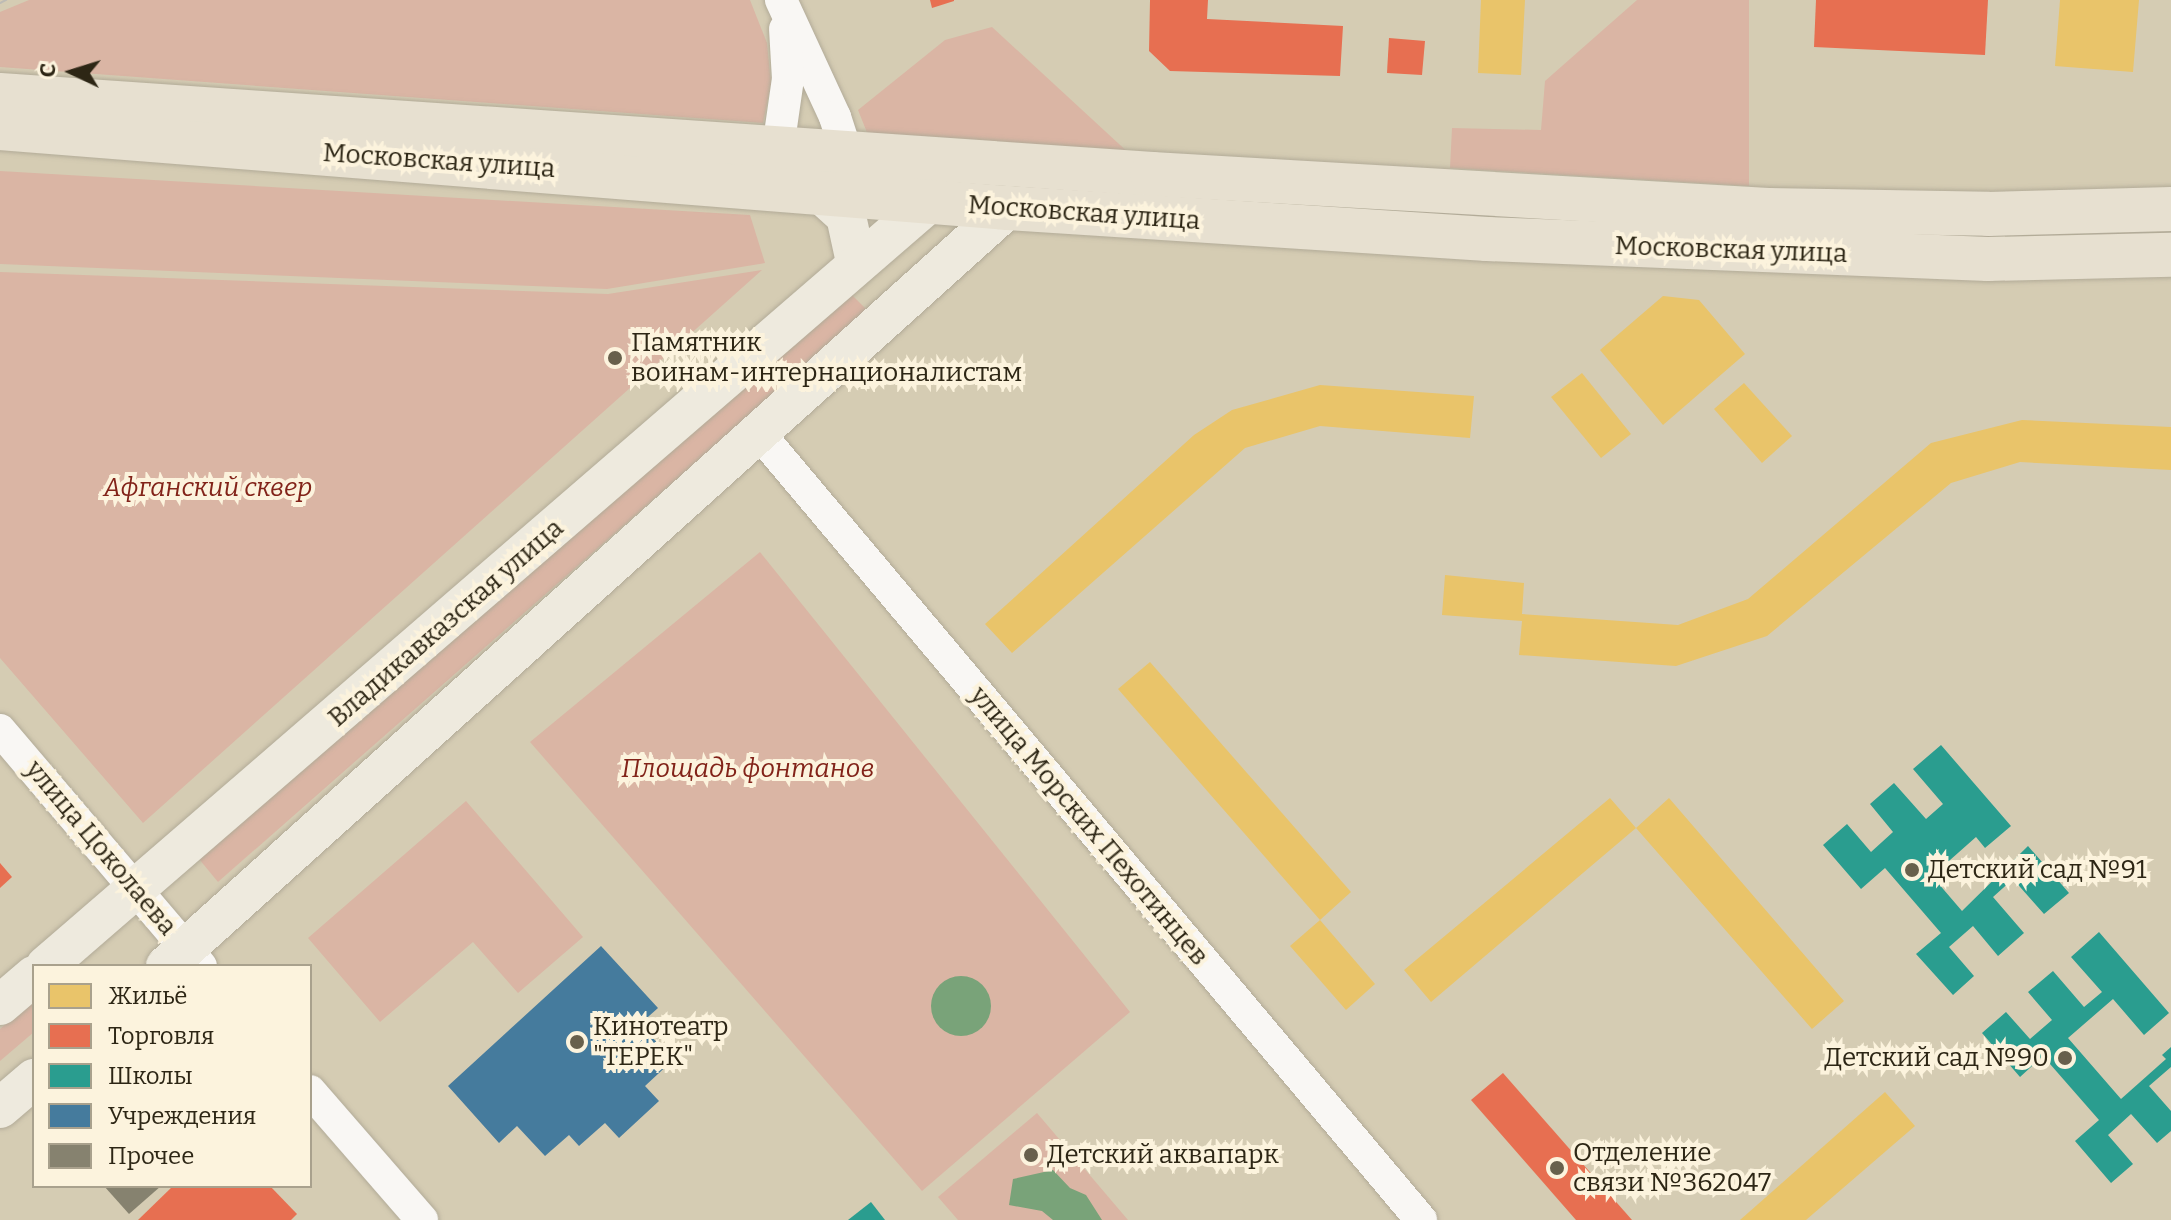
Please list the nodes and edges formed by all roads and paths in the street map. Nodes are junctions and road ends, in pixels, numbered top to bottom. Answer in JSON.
{"nodes":[{"id":1,"x":782,"y":3,"type":"edge"},
{"id":2,"x":0,"y":95,"type":"edge"},
{"id":3,"x":0,"y":128,"type":"edge"},
{"id":4,"x":778,"y":148,"type":"junction"},
{"id":5,"x":934,"y":159,"type":"junction"},
{"id":6,"x":826,"y":181,"type":"junction"},
{"id":7,"x":930,"y":202,"type":"junction"},
{"id":8,"x":1008,"y":208,"type":"junction"},
{"id":9,"x":2171,"y":209,"type":"edge"},
{"id":10,"x":2171,"y":255,"type":"edge"},
{"id":11,"x":848,"y":268,"type":"junction"},
{"id":12,"x":889,"y":314,"type":"junction"},
{"id":13,"x":758,"y":432,"type":"junction"},
{"id":14,"x":0,"y":730,"type":"edge"},
{"id":15,"x":138,"y":890,"type":"junction"},
{"id":16,"x":184,"y":960,"type":"edge"},
{"id":17,"x":48,"y":964,"type":"edge"},
{"id":18,"x":32,"y":978,"type":"edge"},
{"id":19,"x":0,"y":1005,"type":"edge"},
{"id":20,"x":32,"y":1081,"type":"edge"},
{"id":21,"x":312,"y":1093,"type":"edge"},
{"id":22,"x":0,"y":1108,"type":"edge"},
{"id":23,"x":422,"y":1220,"type":"edge"},
{"id":24,"x":1421,"y":1220,"type":"edge"}],
"edges":[{"from":1,"to":4,"type":"street"},
{"from":1,"to":6,"type":"street"},
{"from":2,"to":4,"type":"highway","name":"Московская улица"},
{"from":3,"to":6,"type":"highway","name":"Московская улица"},
{"from":4,"to":6,"type":"highway","name":"Московская улица"},
{"from":4,"to":6,"type":"street"},
{"from":5,"to":6,"type":"highway","name":"Московская улица"},
{"from":5,"to":7,"type":"main road"},
{"from":5,"to":9,"type":"highway","name":"Московская улица"},
{"from":6,"to":7,"type":"highway","name":"Московская улица"},
{"from":6,"to":11,"type":"main road"},
{"from":7,"to":8,"type":"highway","name":"Московская улица"},
{"from":7,"to":11,"type":"main road","name":"Владикавказская улица"},
{"from":8,"to":10,"type":"highway","name":"Московская улица"},
{"from":8,"to":12,"type":"main road"},
{"from":11,"to":12,"type":"main road"},
{"from":11,"to":15,"type":"main road","name":"Владикавказская улица"},
{"from":12,"to":13,"type":"main road"},
{"from":13,"to":16,"type":"main road"},
{"from":13,"to":24,"type":"street","name":"улица Морских Пехотинцев"},
{"from":14,"to":15,"type":"street","name":"улица Цоколаева"},
{"from":15,"to":16,"type":"street","name":"улица Цоколаева"},
{"from":15,"to":17,"type":"main road","name":"Владикавказская улица"},
{"from":18,"to":19,"type":"main road"},
{"from":20,"to":22,"type":"main road"},
{"from":21,"to":23,"type":"street"}]}
